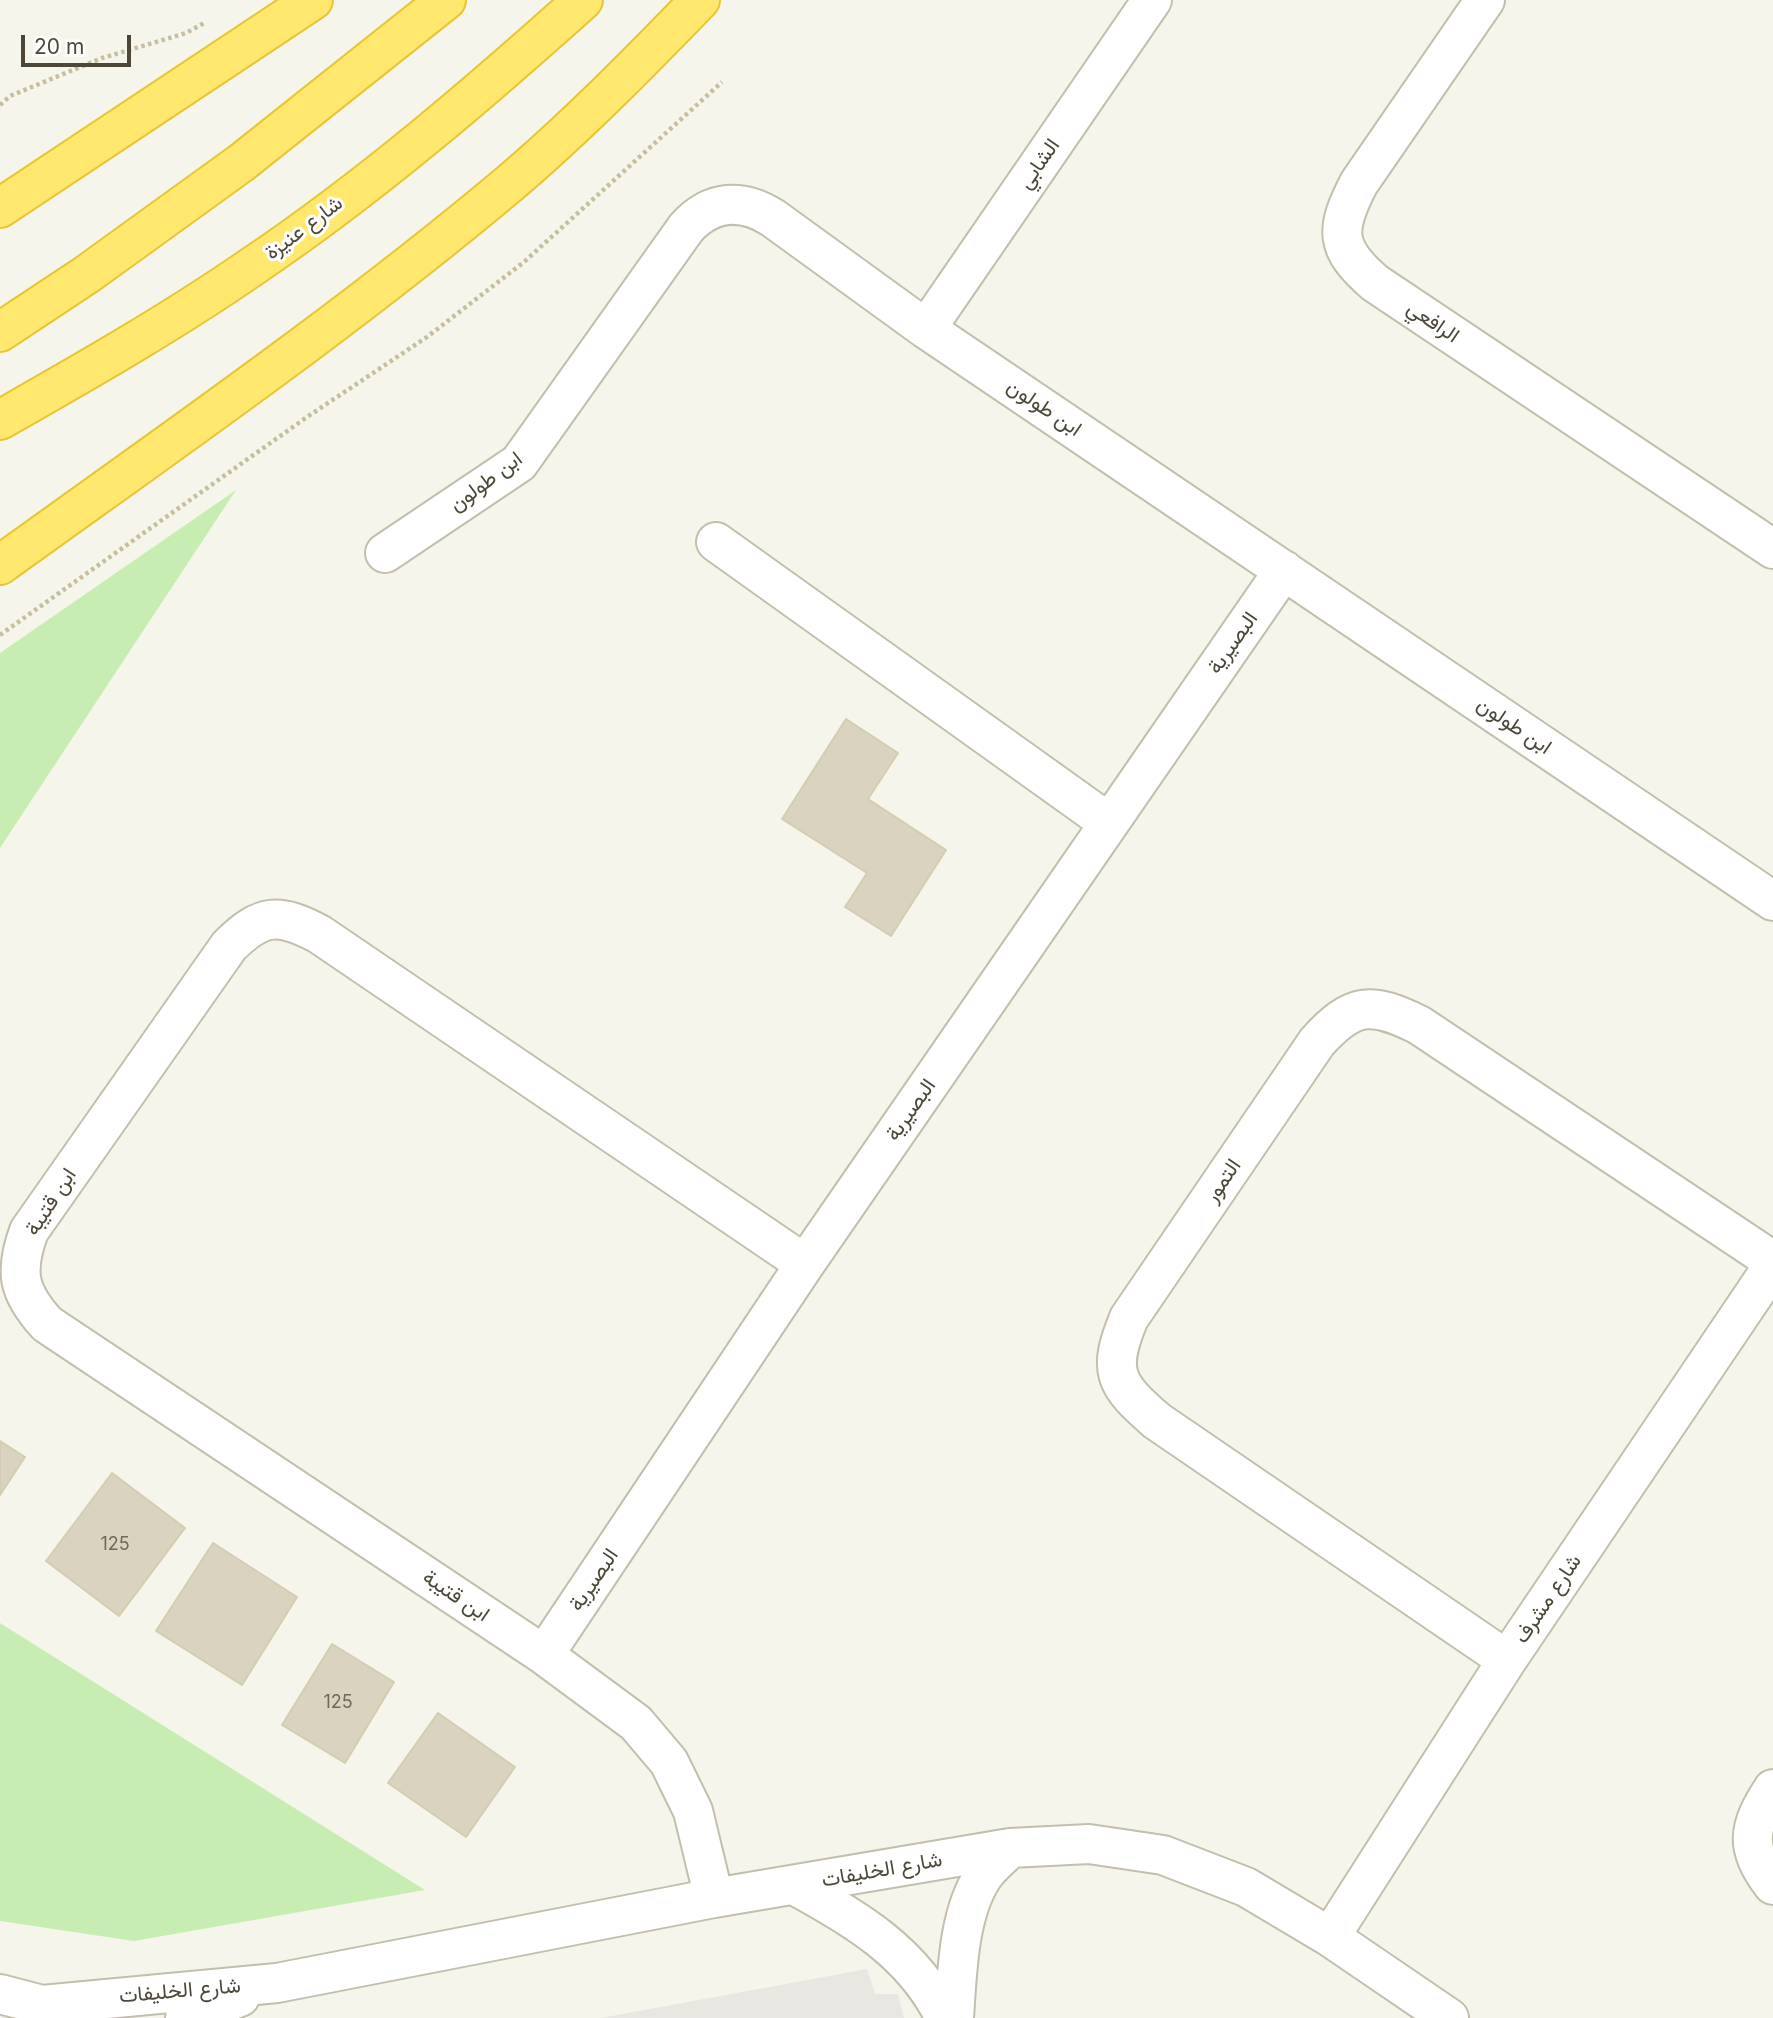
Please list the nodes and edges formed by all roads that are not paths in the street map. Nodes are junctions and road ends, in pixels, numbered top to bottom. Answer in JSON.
{"nodes":[{"id":1,"x":313,"y":0,"type":"edge"},
{"id":2,"x":446,"y":0,"type":"edge"},
{"id":3,"x":583,"y":0,"type":"edge"},
{"id":4,"x":700,"y":0,"type":"edge"},
{"id":5,"x":1152,"y":0,"type":"edge"},
{"id":6,"x":1485,"y":0,"type":"edge"},
{"id":7,"x":65,"y":167,"type":"junction"},
{"id":8,"x":0,"y":177,"type":"edge"},
{"id":9,"x":0,"y":208,"type":"edge"},
{"id":10,"x":926,"y":329,"type":"junction"},
{"id":11,"x":0,"y":331,"type":"edge"},
{"id":12,"x":0,"y":420,"type":"edge"},
{"id":13,"x":716,"y":541,"type":"dead end"},
{"id":14,"x":1773,"y":549,"type":"edge"},
{"id":15,"x":385,"y":553,"type":"dead end"},
{"id":16,"x":0,"y":565,"type":"edge"},
{"id":17,"x":1284,"y":569,"type":"junction"},
{"id":18,"x":1109,"y":823,"type":"junction"},
{"id":19,"x":1773,"y":901,"type":"edge"},
{"id":20,"x":805,"y":1264,"type":"junction"},
{"id":21,"x":1773,"y":1264,"type":"edge"},
{"id":22,"x":544,"y":1655,"type":"junction"},
{"id":23,"x":1507,"y":1660,"type":"junction"},
{"id":24,"x":1773,"y":1789,"type":"edge"},
{"id":25,"x":1010,"y":1848,"type":"junction"},
{"id":26,"x":794,"y":1885,"type":"junction"},
{"id":27,"x":1773,"y":1885,"type":"edge"},
{"id":28,"x":714,"y":1898,"type":"junction"},
{"id":29,"x":1330,"y":1937,"type":"junction"},
{"id":30,"x":278,"y":1983,"type":"junction"},
{"id":31,"x":0,"y":1994,"type":"edge"},
{"id":32,"x":185,"y":2018,"type":"edge"},
{"id":33,"x":945,"y":2018,"type":"edge"},
{"id":34,"x":954,"y":2018,"type":"edge"},
{"id":35,"x":1450,"y":2018,"type":"edge"}],
"edges":[{"from":1,"to":7,"type":"highway"},
{"from":2,"to":11,"type":"highway"},
{"from":3,"to":12,"type":"highway","name":"شارع عنيزة"},
{"from":4,"to":16,"type":"highway"},
{"from":5,"to":10,"type":"street","name":"الشابي"},
{"from":6,"to":14,"type":"street","name":"الرافعي"},
{"from":7,"to":8,"type":"highway"},
{"from":7,"to":9,"type":"highway"},
{"from":10,"to":15,"type":"street","name":"ابن طولون"},
{"from":10,"to":17,"type":"street","name":"ابن طولون"},
{"from":13,"to":18,"type":"street"},
{"from":17,"to":18,"type":"street","name":"البصيرية"},
{"from":17,"to":19,"type":"street","name":"ابن طولون"},
{"from":18,"to":20,"type":"street","name":"البصيرية"},
{"from":20,"to":22,"type":"street","name":"البصيرية"},
{"from":20,"to":22,"type":"street","name":"ابن قتيبة"},
{"from":21,"to":23,"type":"street","name":"شارع مشرف"},
{"from":21,"to":23,"type":"street","name":"التمور"},
{"from":22,"to":28,"type":"street","name":"ابن قتيبة"},
{"from":23,"to":29,"type":"street","name":"شارع مشرف"},
{"from":24,"to":27,"type":"street"},
{"from":25,"to":26,"type":"street","name":"شارع الخليفات"},
{"from":25,"to":29,"type":"street","name":"شارع الخليفات"},
{"from":25,"to":34,"type":"street"},
{"from":26,"to":28,"type":"street","name":"شارع الخليفات"},
{"from":26,"to":33,"type":"street"},
{"from":28,"to":30,"type":"street","name":"شارع الخليفات"},
{"from":29,"to":35,"type":"street","name":"شارع الخليفات"},
{"from":30,"to":31,"type":"street","name":"شارع الخليفات"},
{"from":30,"to":32,"type":"street","name":"شارع الخليفات"}]}
